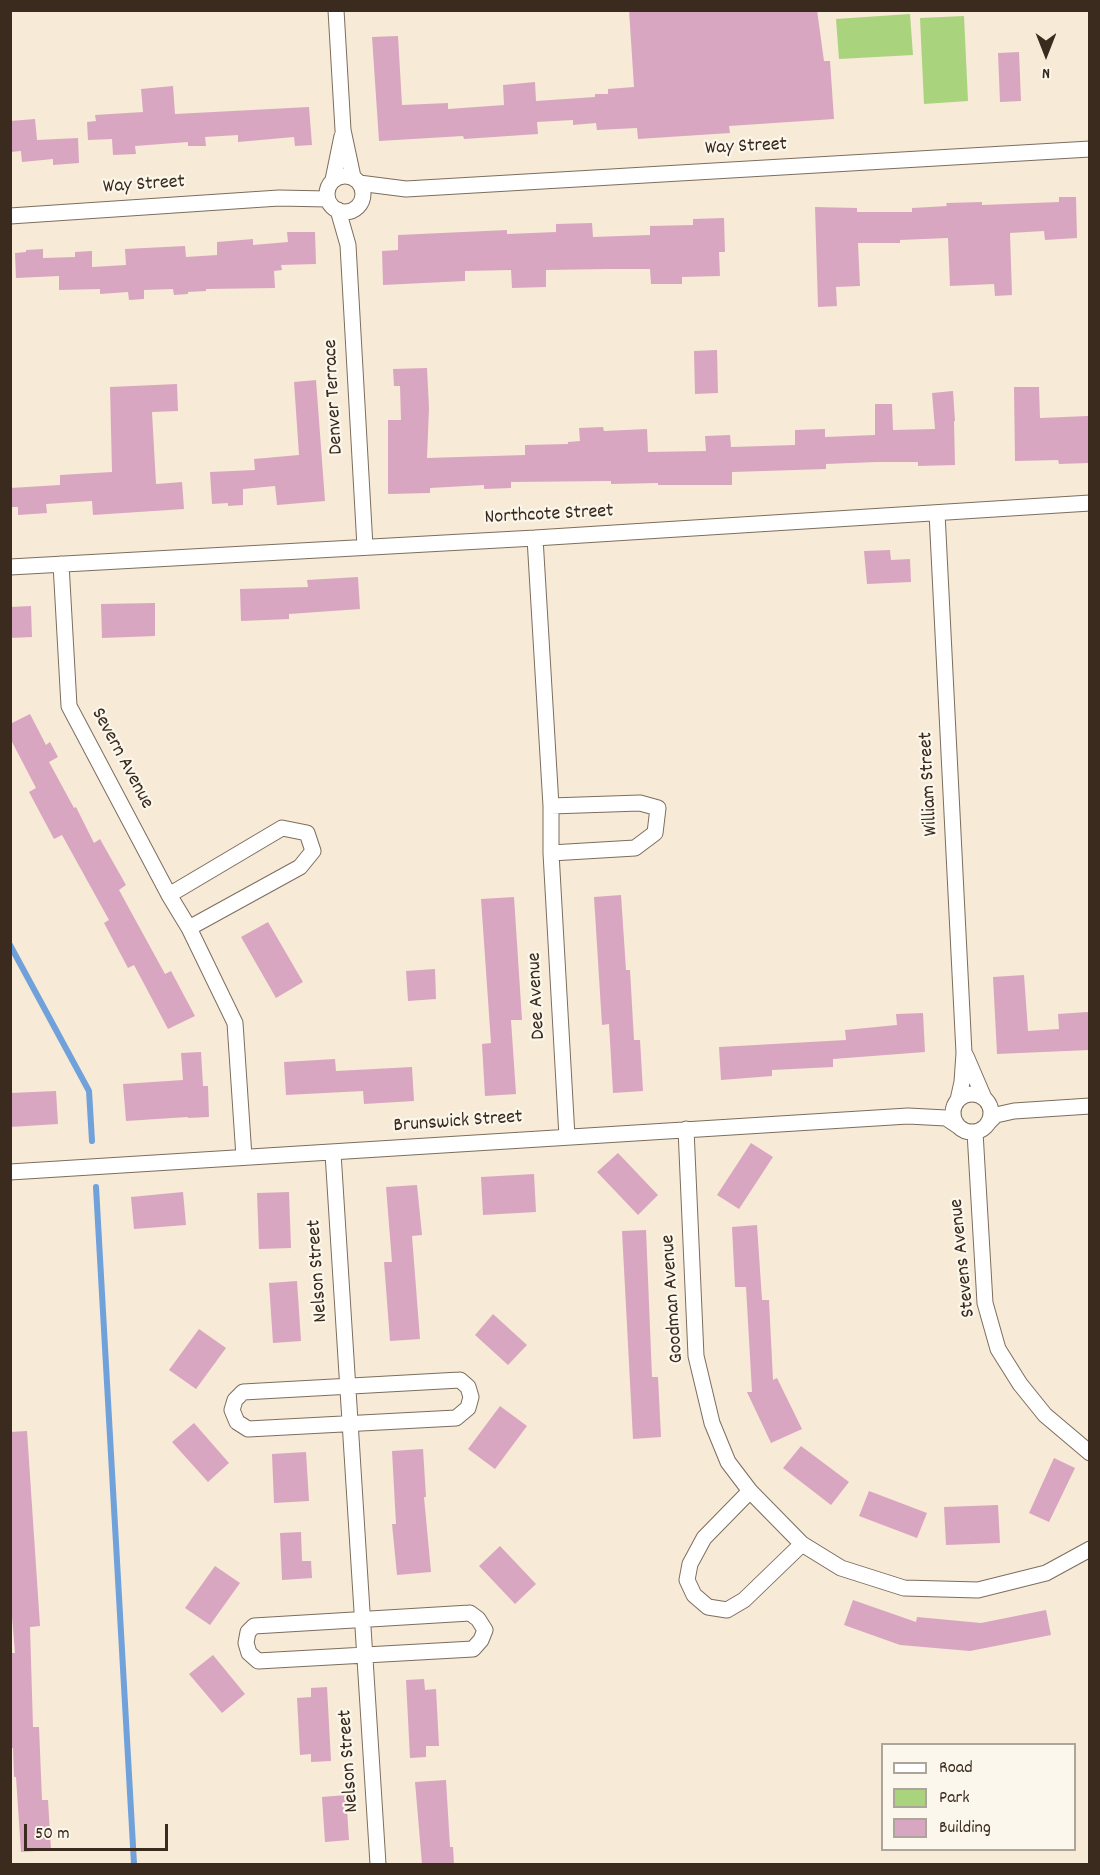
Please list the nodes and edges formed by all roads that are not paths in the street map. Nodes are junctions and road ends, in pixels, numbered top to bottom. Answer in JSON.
{"nodes":[{"id":1,"x":336,"y":10,"type":"edge"},
{"id":2,"x":343,"y":130,"type":"junction"},
{"id":3,"x":1089,"y":149,"type":"edge"},
{"id":4,"x":356,"y":180,"type":"junction"},
{"id":5,"x":406,"y":189,"type":"junction"},
{"id":6,"x":331,"y":194,"type":"junction"},
{"id":7,"x":358,"y":205,"type":"junction"},
{"id":8,"x":10,"y":216,"type":"edge"},
{"id":9,"x":348,"y":245,"type":"junction"},
{"id":10,"x":1089,"y":504,"type":"edge"},
{"id":11,"x":937,"y":513,"type":"junction"},
{"id":12,"x":534,"y":538,"type":"junction"},
{"id":13,"x":365,"y":547,"type":"junction"},
{"id":14,"x":61,"y":564,"type":"junction"},
{"id":15,"x":10,"y":567,"type":"edge"},
{"id":16,"x":551,"y":806,"type":"junction"},
{"id":17,"x":551,"y":853,"type":"junction"},
{"id":18,"x":169,"y":895,"type":"junction"},
{"id":19,"x":189,"y":928,"type":"junction"},
{"id":20,"x":964,"y":1053,"type":"junction"},
{"id":21,"x":986,"y":1101,"type":"junction"},
{"id":22,"x":956,"y":1102,"type":"junction"},
{"id":23,"x":1089,"y":1106,"type":"edge"},
{"id":24,"x":1028,"y":1109,"type":"junction"},
{"id":25,"x":908,"y":1116,"type":"junction"},
{"id":26,"x":958,"y":1126,"type":"junction"},
{"id":27,"x":981,"y":1127,"type":"junction"},
{"id":28,"x":686,"y":1129,"type":"junction"},
{"id":29,"x":567,"y":1137,"type":"junction"},
{"id":30,"x":333,"y":1153,"type":"junction"},
{"id":31,"x":244,"y":1157,"type":"junction"},
{"id":32,"x":10,"y":1172,"type":"edge"},
{"id":33,"x":348,"y":1386,"type":"junction"},
{"id":34,"x":350,"y":1423,"type":"junction"},
{"id":35,"x":1089,"y":1453,"type":"edge"},
{"id":36,"x":750,"y":1491,"type":"junction"},
{"id":37,"x":802,"y":1544,"type":"junction"},
{"id":38,"x":1089,"y":1549,"type":"edge"},
{"id":39,"x":362,"y":1619,"type":"junction"},
{"id":40,"x":364,"y":1655,"type":"junction"},
{"id":41,"x":378,"y":1864,"type":"edge"}],
"edges":[{"from":1,"to":2,"type":"street","name":"Denver Terrace"},
{"from":2,"to":4,"type":"street","name":"Denver Terrace"},
{"from":2,"to":6,"type":"street","name":"Denver Terrace"},
{"from":3,"to":5,"type":"street","name":"Way Street"},
{"from":4,"to":5,"type":"street","name":"Way Street"},
{"from":4,"to":6,"type":"street"},
{"from":4,"to":7,"type":"street"},
{"from":5,"to":7,"type":"street","name":"Way Street"},
{"from":6,"to":7,"type":"street"},
{"from":6,"to":8,"type":"street","name":"Way Street"},
{"from":6,"to":9,"type":"street","name":"Denver Terrace"},
{"from":7,"to":9,"type":"street","name":"Denver Terrace"},
{"from":9,"to":13,"type":"street","name":"Denver Terrace"},
{"from":10,"to":11,"type":"street","name":"Northcote Street"},
{"from":11,"to":12,"type":"street","name":"Northcote Street"},
{"from":11,"to":20,"type":"street","name":"William Street"},
{"from":12,"to":13,"type":"street","name":"Northcote Street"},
{"from":12,"to":16,"type":"street","name":"Dee Avenue"},
{"from":13,"to":14,"type":"street","name":"Northcote Street"},
{"from":14,"to":15,"type":"street","name":"Northcote Street"},
{"from":14,"to":18,"type":"street","name":"Severn Avenue"},
{"from":16,"to":17,"type":"street","name":"Dee Avenue"},
{"from":16,"to":17,"type":"street"},
{"from":17,"to":29,"type":"street","name":"Dee Avenue"},
{"from":18,"to":19,"type":"street","name":"Severn Avenue"},
{"from":18,"to":19,"type":"street"},
{"from":19,"to":31,"type":"street","name":"Severn Avenue"},
{"from":20,"to":21,"type":"street","name":"William Street"},
{"from":20,"to":22,"type":"street","name":"William Street"},
{"from":21,"to":22,"type":"street"},
{"from":21,"to":24,"type":"street"},
{"from":21,"to":27,"type":"street"},
{"from":22,"to":25,"type":"street","name":"Brunswick Street"},
{"from":22,"to":26,"type":"street"},
{"from":23,"to":24,"type":"street"},
{"from":24,"to":27,"type":"street"},
{"from":25,"to":26,"type":"street","name":"Brunswick Street"},
{"from":25,"to":28,"type":"street","name":"Brunswick Street"},
{"from":26,"to":27,"type":"street"},
{"from":27,"to":35,"type":"street","name":"Stevens Avenue"},
{"from":28,"to":29,"type":"street","name":"Brunswick Street"},
{"from":28,"to":36,"type":"street","name":"Goodman Avenue"},
{"from":29,"to":30,"type":"street","name":"Brunswick Street"},
{"from":30,"to":31,"type":"street","name":"Brunswick Street"},
{"from":30,"to":33,"type":"street","name":"Nelson Street"},
{"from":31,"to":32,"type":"street","name":"Brunswick Street"},
{"from":33,"to":34,"type":"street","name":"Nelson Street"},
{"from":33,"to":34,"type":"street"},
{"from":33,"to":34,"type":"street"},
{"from":34,"to":39,"type":"street","name":"Nelson Street"},
{"from":36,"to":37,"type":"street","name":"Goodman Avenue"},
{"from":36,"to":37,"type":"street"},
{"from":37,"to":38,"type":"street","name":"Goodman Avenue"},
{"from":39,"to":40,"type":"street","name":"Nelson Street"},
{"from":39,"to":40,"type":"street"},
{"from":39,"to":40,"type":"street"},
{"from":40,"to":41,"type":"street","name":"Nelson Street"}]}
